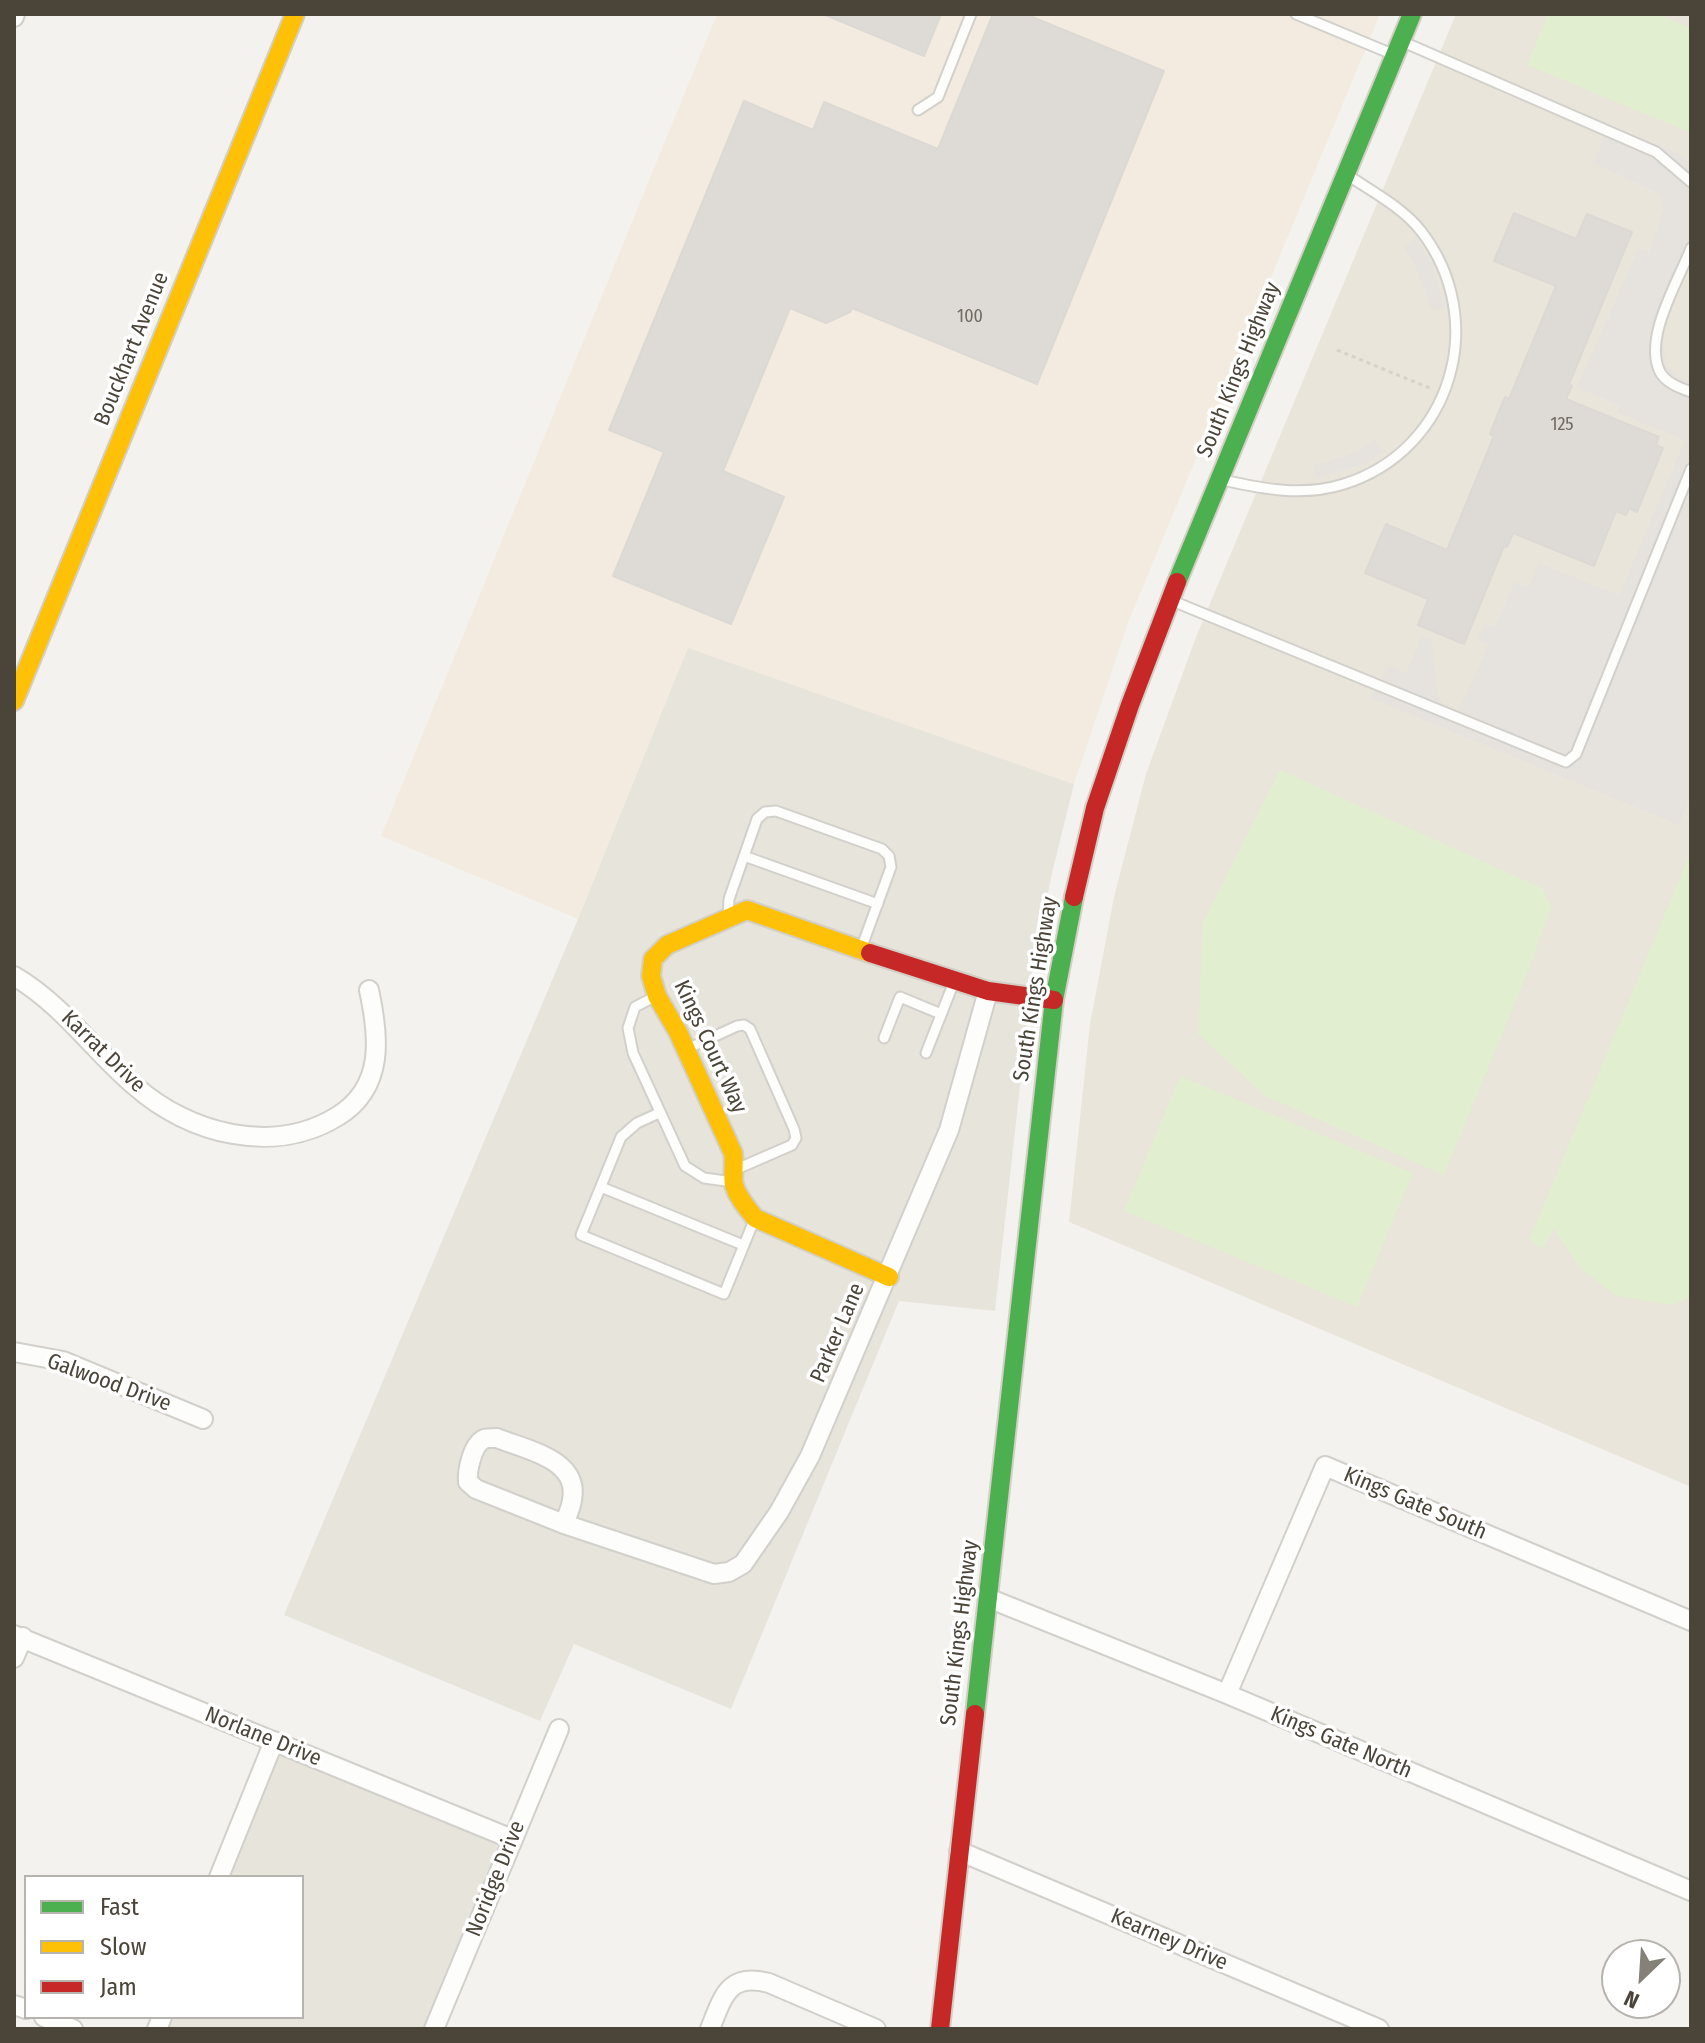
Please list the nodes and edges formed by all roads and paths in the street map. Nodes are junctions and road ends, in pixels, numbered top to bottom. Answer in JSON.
{"nodes":[{"id":1,"x":295,"y":14,"type":"edge"},
{"id":2,"x":971,"y":14,"type":"edge"},
{"id":3,"x":1296,"y":14,"type":"edge"},
{"id":4,"x":1412,"y":14,"type":"edge"},
{"id":5,"x":1398,"y":48,"type":"junction"},
{"id":6,"x":918,"y":110,"type":"dead end"},
{"id":7,"x":1346,"y":174,"type":"junction"},
{"id":8,"x":1691,"y":182,"type":"edge"},
{"id":9,"x":1691,"y":248,"type":"edge"},
{"id":10,"x":1337,"y":350,"type":"dead end"},
{"id":11,"x":1691,"y":392,"type":"edge"},
{"id":12,"x":1445,"y":395,"type":"junction"},
{"id":13,"x":1691,"y":469,"type":"edge"},
{"id":14,"x":1220,"y":480,"type":"junction"},
{"id":15,"x":1170,"y":600,"type":"junction"},
{"id":16,"x":14,"y":701,"type":"edge"},
{"id":17,"x":744,"y":856,"type":"junction"},
{"id":18,"x":878,"y":904,"type":"junction"},
{"id":19,"x":728,"y":917,"type":"junction"},
{"id":20,"x":861,"y":949,"type":"junction"},
{"id":21,"x":14,"y":976,"type":"edge"},
{"id":22,"x":954,"y":982,"type":"junction"},
{"id":23,"x":369,"y":990,"type":"dead end"},
{"id":24,"x":988,"y":991,"type":"junction"},
{"id":25,"x":657,"y":996,"type":"junction"},
{"id":26,"x":1054,"y":1000,"type":"junction"},
{"id":27,"x":941,"y":1014,"type":"junction"},
{"id":28,"x":884,"y":1038,"type":"dead end"},
{"id":29,"x":685,"y":1050,"type":"junction"},
{"id":30,"x":926,"y":1053,"type":"dead end"},
{"id":31,"x":659,"y":1113,"type":"junction"},
{"id":32,"x":734,"y":1176,"type":"junction"},
{"id":33,"x":601,"y":1187,"type":"junction"},
{"id":34,"x":755,"y":1218,"type":"junction"},
{"id":35,"x":743,"y":1245,"type":"junction"},
{"id":36,"x":889,"y":1277,"type":"junction"},
{"id":37,"x":14,"y":1352,"type":"edge"},
{"id":38,"x":203,"y":1419,"type":"dead end"},
{"id":39,"x":564,"y":1524,"type":"junction"},
{"id":40,"x":988,"y":1598,"type":"junction"},
{"id":41,"x":1691,"y":1621,"type":"edge"},
{"id":42,"x":18,"y":1636,"type":"edge"},
{"id":43,"x":14,"y":1658,"type":"edge"},
{"id":44,"x":1227,"y":1694,"type":"junction"},
{"id":45,"x":559,"y":1729,"type":"dead end"},
{"id":46,"x":274,"y":1741,"type":"junction"},
{"id":47,"x":512,"y":1839,"type":"junction"},
{"id":48,"x":959,"y":1851,"type":"junction"},
{"id":49,"x":220,"y":1875,"type":"edge"},
{"id":50,"x":1691,"y":1891,"type":"edge"},
{"id":51,"x":49,"y":2019,"type":"edge"},
{"id":52,"x":73,"y":2029,"type":"edge"},
{"id":53,"x":434,"y":2029,"type":"edge"},
{"id":54,"x":710,"y":2029,"type":"edge"},
{"id":55,"x":876,"y":2029,"type":"edge"},
{"id":56,"x":940,"y":2029,"type":"edge"},
{"id":57,"x":1379,"y":2029,"type":"edge"}],
"edges":[{"from":1,"to":16,"type":"main road","name":"Bouckhart Avenue"},
{"from":2,"to":6,"type":"lane"},
{"from":3,"to":5,"type":"lane"},
{"from":4,"to":5,"type":"main road","name":"South Kings Highway"},
{"from":5,"to":7,"type":"main road","name":"South Kings Highway"},
{"from":5,"to":8,"type":"lane"},
{"from":7,"to":12,"type":"lane"},
{"from":7,"to":14,"type":"main road","name":"South Kings Highway"},
{"from":9,"to":11,"type":"lane"},
{"from":10,"to":12,"type":"path"},
{"from":12,"to":14,"type":"lane"},
{"from":13,"to":15,"type":"lane"},
{"from":14,"to":15,"type":"main road","name":"South Kings Highway"},
{"from":15,"to":26,"type":"main road","name":"South Kings Highway"},
{"from":17,"to":18,"type":"lane"},
{"from":17,"to":18,"type":"lane"},
{"from":17,"to":19,"type":"lane"},
{"from":18,"to":20,"type":"lane"},
{"from":19,"to":20,"type":"main road","name":"Kings Court Way"},
{"from":19,"to":25,"type":"main road","name":"Kings Court Way"},
{"from":20,"to":22,"type":"main road","name":"Kings Court Way"},
{"from":21,"to":23,"type":"street","name":"Karrat Drive"},
{"from":22,"to":24,"type":"main road","name":"Kings Court Way"},
{"from":22,"to":27,"type":"lane"},
{"from":24,"to":26,"type":"main road"},
{"from":24,"to":36,"type":"street","name":"Parker Lane"},
{"from":25,"to":29,"type":"main road","name":"Kings Court Way"},
{"from":25,"to":31,"type":"lane"},
{"from":26,"to":40,"type":"main road","name":"South Kings Highway"},
{"from":27,"to":28,"type":"lane"},
{"from":27,"to":30,"type":"lane"},
{"from":29,"to":32,"type":"main road","name":"Kings Court Way"},
{"from":29,"to":32,"type":"lane"},
{"from":31,"to":32,"type":"lane"},
{"from":31,"to":33,"type":"lane"},
{"from":32,"to":34,"type":"main road","name":"Kings Court Way"},
{"from":33,"to":35,"type":"lane"},
{"from":33,"to":35,"type":"lane"},
{"from":34,"to":35,"type":"lane"},
{"from":34,"to":36,"type":"main road"},
{"from":36,"to":39,"type":"street","name":"Parker Lane"},
{"from":37,"to":38,"type":"street","name":"Galwood Drive"},
{"from":39,"to":39,"type":"street","name":"Parker Lane"},
{"from":40,"to":44,"type":"street","name":"Kings Gate North"},
{"from":40,"to":48,"type":"main road","name":"South Kings Highway"},
{"from":41,"to":44,"type":"street","name":"Kings Gate South"},
{"from":42,"to":43,"type":"street"},
{"from":42,"to":46,"type":"street","name":"Norlane Drive"},
{"from":44,"to":50,"type":"street","name":"Kings Gate North"},
{"from":45,"to":47,"type":"street","name":"Noridge Drive"},
{"from":46,"to":47,"type":"street","name":"Norlane Drive"},
{"from":46,"to":49,"type":"street"},
{"from":47,"to":53,"type":"street","name":"Noridge Drive"},
{"from":48,"to":56,"type":"main road","name":"South Kings Highway"},
{"from":48,"to":57,"type":"street","name":"Kearney Drive"},
{"from":51,"to":52,"type":"street"},
{"from":54,"to":55,"type":"street"}]}
